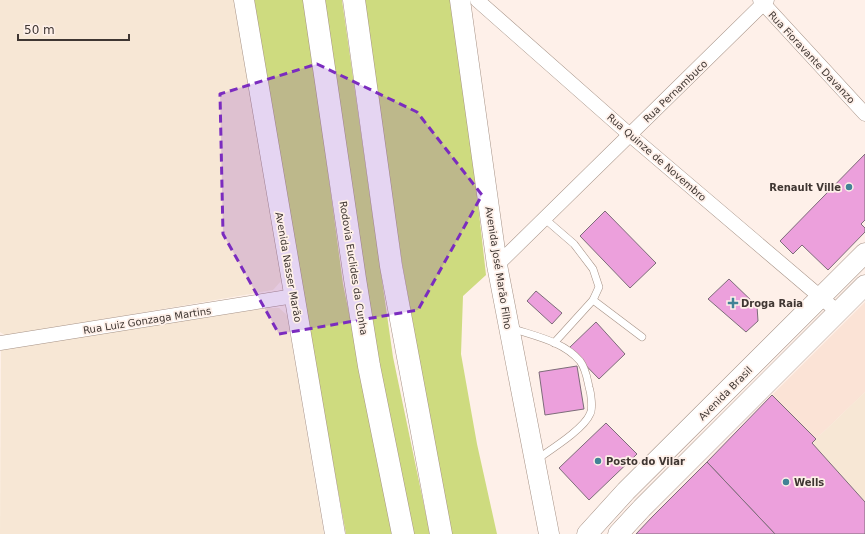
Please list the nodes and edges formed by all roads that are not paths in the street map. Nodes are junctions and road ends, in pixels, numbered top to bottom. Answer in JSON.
{"nodes":[{"id":1,"x":244,"y":0,"type":"edge"},
{"id":2,"x":314,"y":0,"type":"edge"},
{"id":3,"x":354,"y":0,"type":"edge"},
{"id":4,"x":460,"y":0,"type":"edge"},
{"id":5,"x":476,"y":0,"type":"edge"},
{"id":6,"x":763,"y":1,"type":"edge"},
{"id":7,"x":865,"y":114,"type":"edge"},
{"id":8,"x":630,"y":135,"type":"junction"},
{"id":9,"x":545,"y":219,"type":"junction"},
{"id":10,"x":865,"y":254,"type":"edge"},
{"id":11,"x":497,"y":265,"type":"junction"},
{"id":12,"x":865,"y":285,"type":"edge"},
{"id":13,"x":294,"y":296,"type":"junction"},
{"id":14,"x":821,"y":298,"type":"junction"},
{"id":15,"x":593,"y":300,"type":"junction"},
{"id":16,"x":838,"y":312,"type":"junction"},
{"id":17,"x":509,"y":327,"type":"junction"},
{"id":18,"x":642,"y":337,"type":"dead end"},
{"id":19,"x":0,"y":343,"type":"edge"},
{"id":20,"x":554,"y":343,"type":"junction"},
{"id":21,"x":535,"y":461,"type":"junction"},
{"id":22,"x":626,"y":491,"type":"junction"},
{"id":23,"x":642,"y":508,"type":"junction"},
{"id":24,"x":335,"y":534,"type":"edge"},
{"id":25,"x":403,"y":534,"type":"edge"},
{"id":26,"x":441,"y":534,"type":"edge"},
{"id":27,"x":549,"y":534,"type":"edge"},
{"id":28,"x":587,"y":534,"type":"edge"},
{"id":29,"x":618,"y":534,"type":"edge"}],
"edges":[{"from":1,"to":13,"type":"main road","name":"Avenida Nasser Marão"},
{"from":2,"to":25,"type":"highway","name":"Rodovia Euclides da Cunha"},
{"from":3,"to":26,"type":"highway"},
{"from":4,"to":11,"type":"main road","name":"Avenida José Marão Filho"},
{"from":5,"to":8,"type":"street","name":"Rua Quinze de Novembro"},
{"from":6,"to":7,"type":"street","name":"Rua Fioravante Davanzo"},
{"from":6,"to":8,"type":"street","name":"Rua Pernambuco"},
{"from":8,"to":9,"type":"street","name":"Rua Pernambuco"},
{"from":8,"to":14,"type":"street","name":"Rua Quinze de Novembro"},
{"from":9,"to":11,"type":"street","name":"Rua Pernambuco"},
{"from":9,"to":15,"type":"lane"},
{"from":10,"to":14,"type":"main road","name":"Avenida Brasil"},
{"from":11,"to":17,"type":"main road","name":"Avenida José Marão Filho"},
{"from":12,"to":16,"type":"main road"},
{"from":13,"to":19,"type":"street","name":"Rua Luiz Gonzaga Martins"},
{"from":13,"to":24,"type":"main road","name":"Avenida Nasser Marão"},
{"from":14,"to":16,"type":"street","name":"Rua Quinze de Novembro"},
{"from":14,"to":22,"type":"main road","name":"Avenida Brasil"},
{"from":15,"to":18,"type":"lane"},
{"from":15,"to":20,"type":"lane"},
{"from":16,"to":23,"type":"main road"},
{"from":17,"to":20,"type":"lane"},
{"from":17,"to":21,"type":"main road","name":"Avenida José Marão Filho"},
{"from":20,"to":21,"type":"lane"},
{"from":21,"to":27,"type":"main road","name":"Avenida José Marão Filho"},
{"from":22,"to":23,"type":"main road"},
{"from":22,"to":28,"type":"main road","name":"Avenida Brasil"},
{"from":23,"to":29,"type":"main road"}]}
